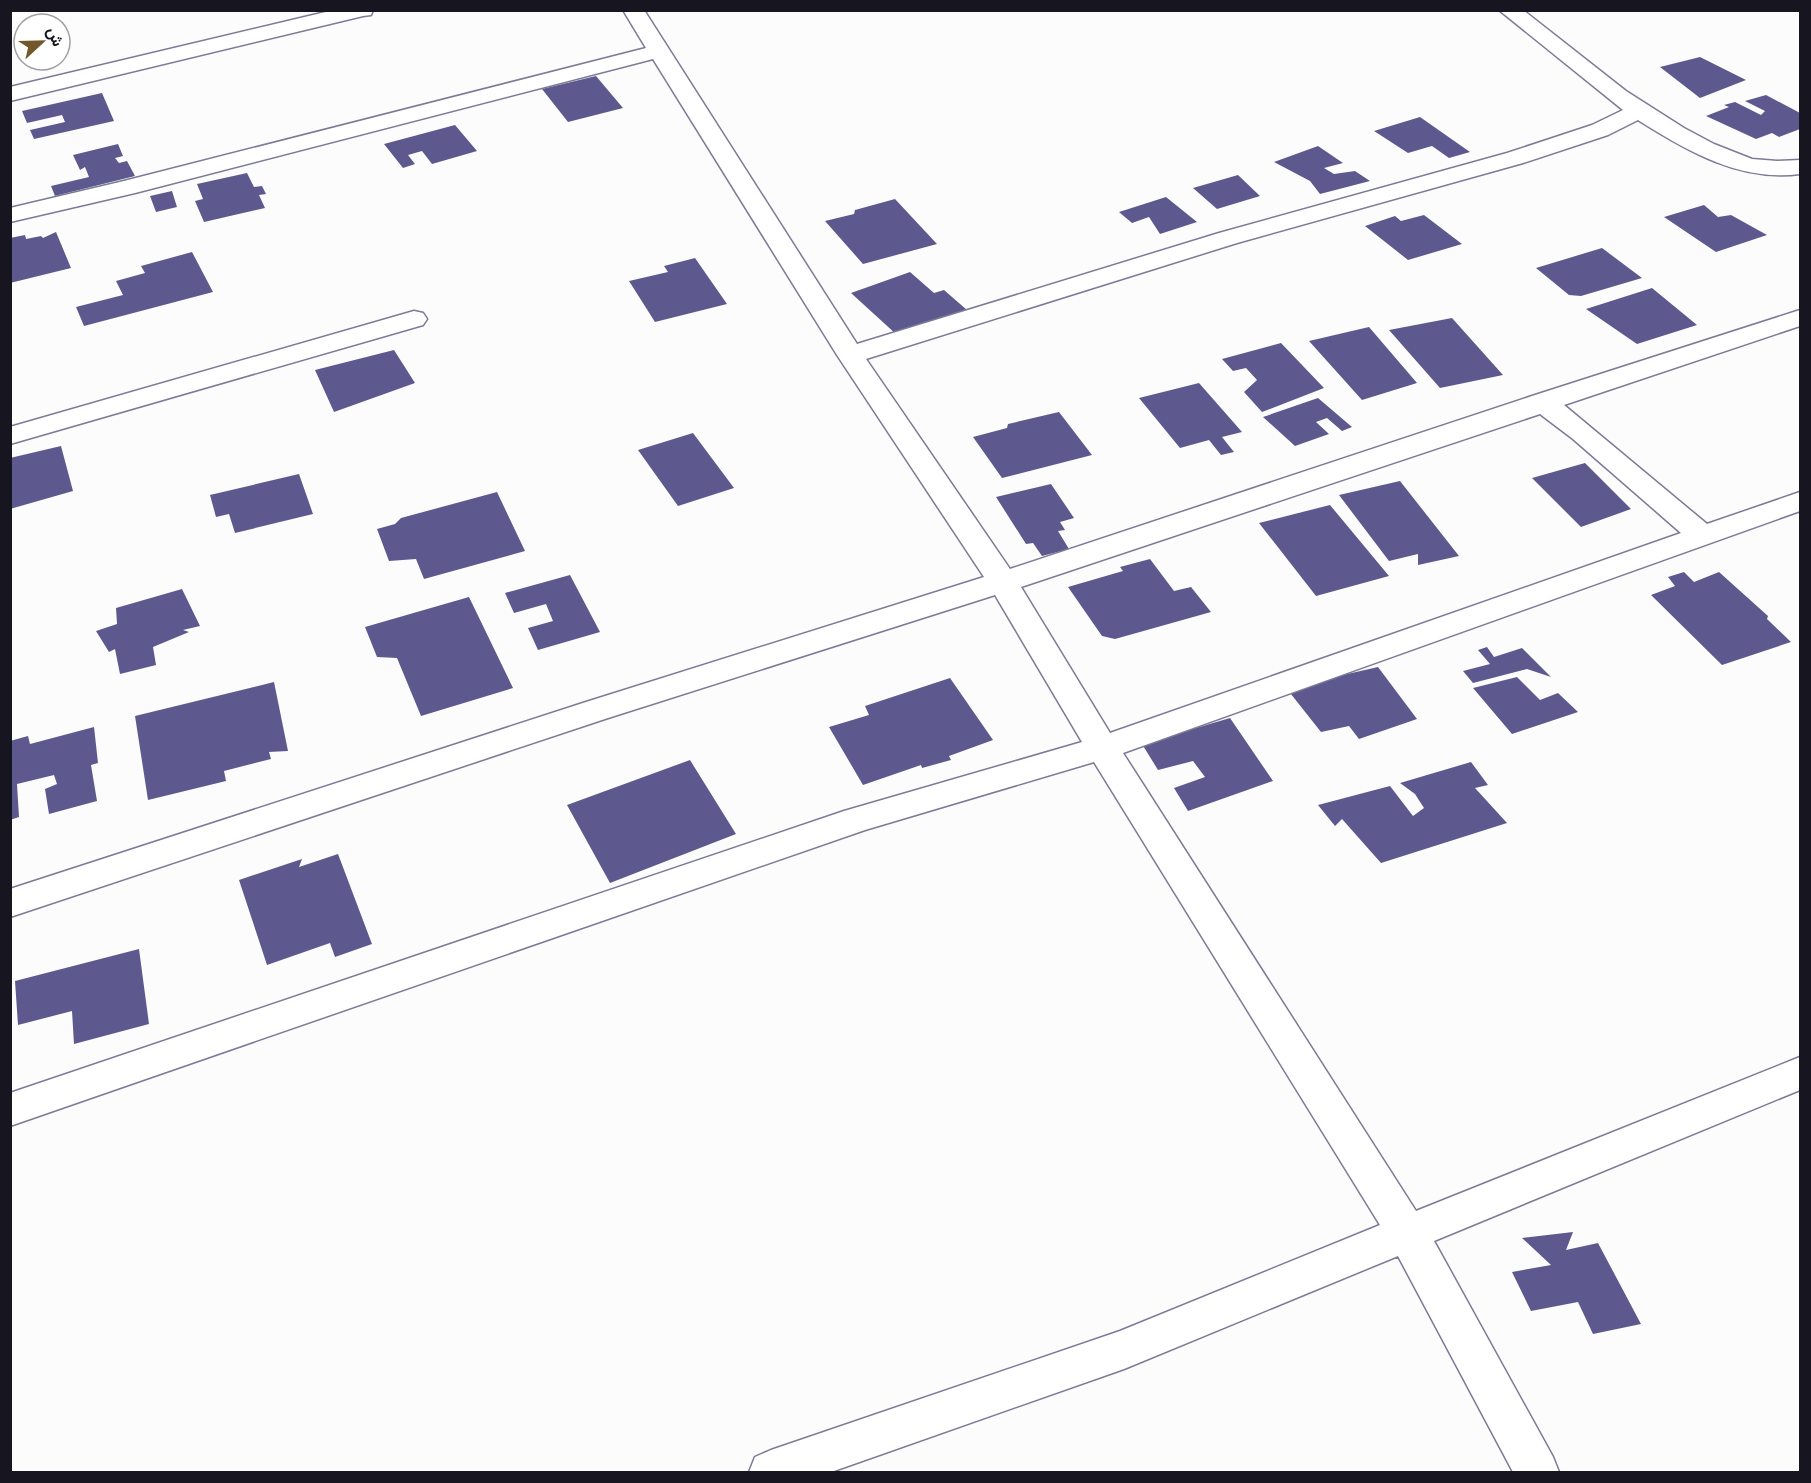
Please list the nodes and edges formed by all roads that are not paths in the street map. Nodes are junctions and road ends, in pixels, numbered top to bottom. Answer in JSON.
{"nodes":[{"id":1,"x":363,"y":10,"type":"edge"},
{"id":2,"x":633,"y":10,"type":"edge"},
{"id":3,"x":1509,"y":10,"type":"edge"},
{"id":4,"x":660,"y":51,"type":"junction"},
{"id":5,"x":10,"y":94,"type":"edge"},
{"id":6,"x":1640,"y":110,"type":"junction"},
{"id":7,"x":1800,"y":167,"type":"edge"},
{"id":8,"x":10,"y":215,"type":"edge"},
{"id":9,"x":1800,"y":318,"type":"edge"},
{"id":10,"x":414,"y":319,"type":"dead end"},
{"id":11,"x":850,"y":355,"type":"junction"},
{"id":12,"x":1542,"y":402,"type":"junction"},
{"id":13,"x":10,"y":436,"type":"edge"},
{"id":14,"x":1800,"y":501,"type":"edge"},
{"id":15,"x":1703,"y":536,"type":"junction"},
{"id":16,"x":1003,"y":582,"type":"junction"},
{"id":17,"x":1102,"y":748,"type":"junction"},
{"id":18,"x":10,"y":903,"type":"edge"},
{"id":19,"x":1800,"y":1073,"type":"edge"},
{"id":20,"x":10,"y":1110,"type":"edge"},
{"id":21,"x":1408,"y":1234,"type":"junction"},
{"id":22,"x":771,"y":1473,"type":"edge"},
{"id":23,"x":1537,"y":1473,"type":"edge"}],
"edges":[{"from":1,"to":5,"type":"street"},
{"from":2,"to":4,"type":"street"},
{"from":3,"to":6,"type":"street"},
{"from":4,"to":8,"type":"street"},
{"from":4,"to":11,"type":"street"},
{"from":6,"to":7,"type":"street"},
{"from":6,"to":11,"type":"street"},
{"from":9,"to":12,"type":"street"},
{"from":10,"to":13,"type":"street"},
{"from":11,"to":16,"type":"street"},
{"from":12,"to":15,"type":"street"},
{"from":12,"to":16,"type":"street"},
{"from":14,"to":15,"type":"street"},
{"from":15,"to":17,"type":"street"},
{"from":16,"to":17,"type":"street"},
{"from":16,"to":18,"type":"street"},
{"from":17,"to":20,"type":"street"},
{"from":17,"to":21,"type":"street"},
{"from":19,"to":21,"type":"street"},
{"from":21,"to":22,"type":"street"},
{"from":21,"to":23,"type":"street"}]}
